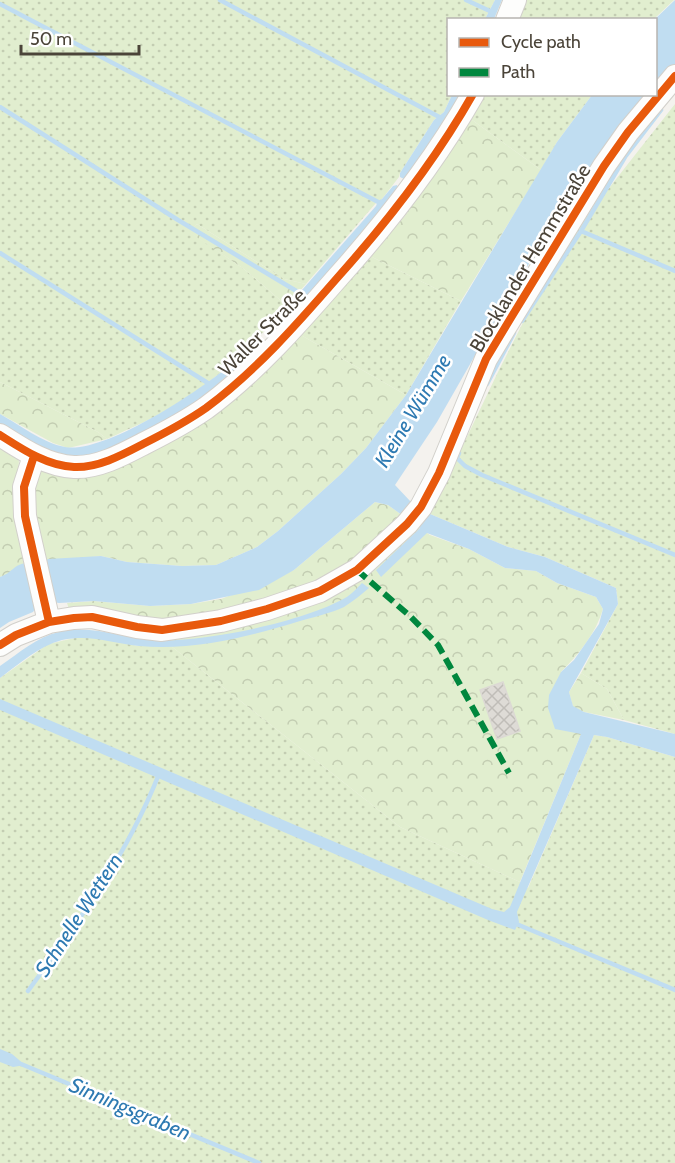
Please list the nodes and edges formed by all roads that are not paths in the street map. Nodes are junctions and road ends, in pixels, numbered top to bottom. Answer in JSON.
{"nodes":[{"id":1,"x":515,"y":0,"type":"edge"},
{"id":2,"x":508,"y":18,"type":"edge"},
{"id":3,"x":675,"y":76,"type":"edge"},
{"id":4,"x":472,"y":96,"type":"edge"},
{"id":5,"x":0,"y":435,"type":"edge"},
{"id":6,"x":34,"y":456,"type":"junction"},
{"id":7,"x":47,"y":613,"type":"junction"},
{"id":8,"x":0,"y":645,"type":"edge"}],
"edges":[{"from":1,"to":2,"type":"street"},
{"from":3,"to":7,"type":"street","name":"Blocklander Hemmstraße"},
{"from":4,"to":6,"type":"street","name":"Waller Straße"},
{"from":5,"to":6,"type":"street","name":"Waller Straße"},
{"from":6,"to":7,"type":"street"},
{"from":7,"to":8,"type":"street","name":"Blocklander Hemmstraße"}]}
